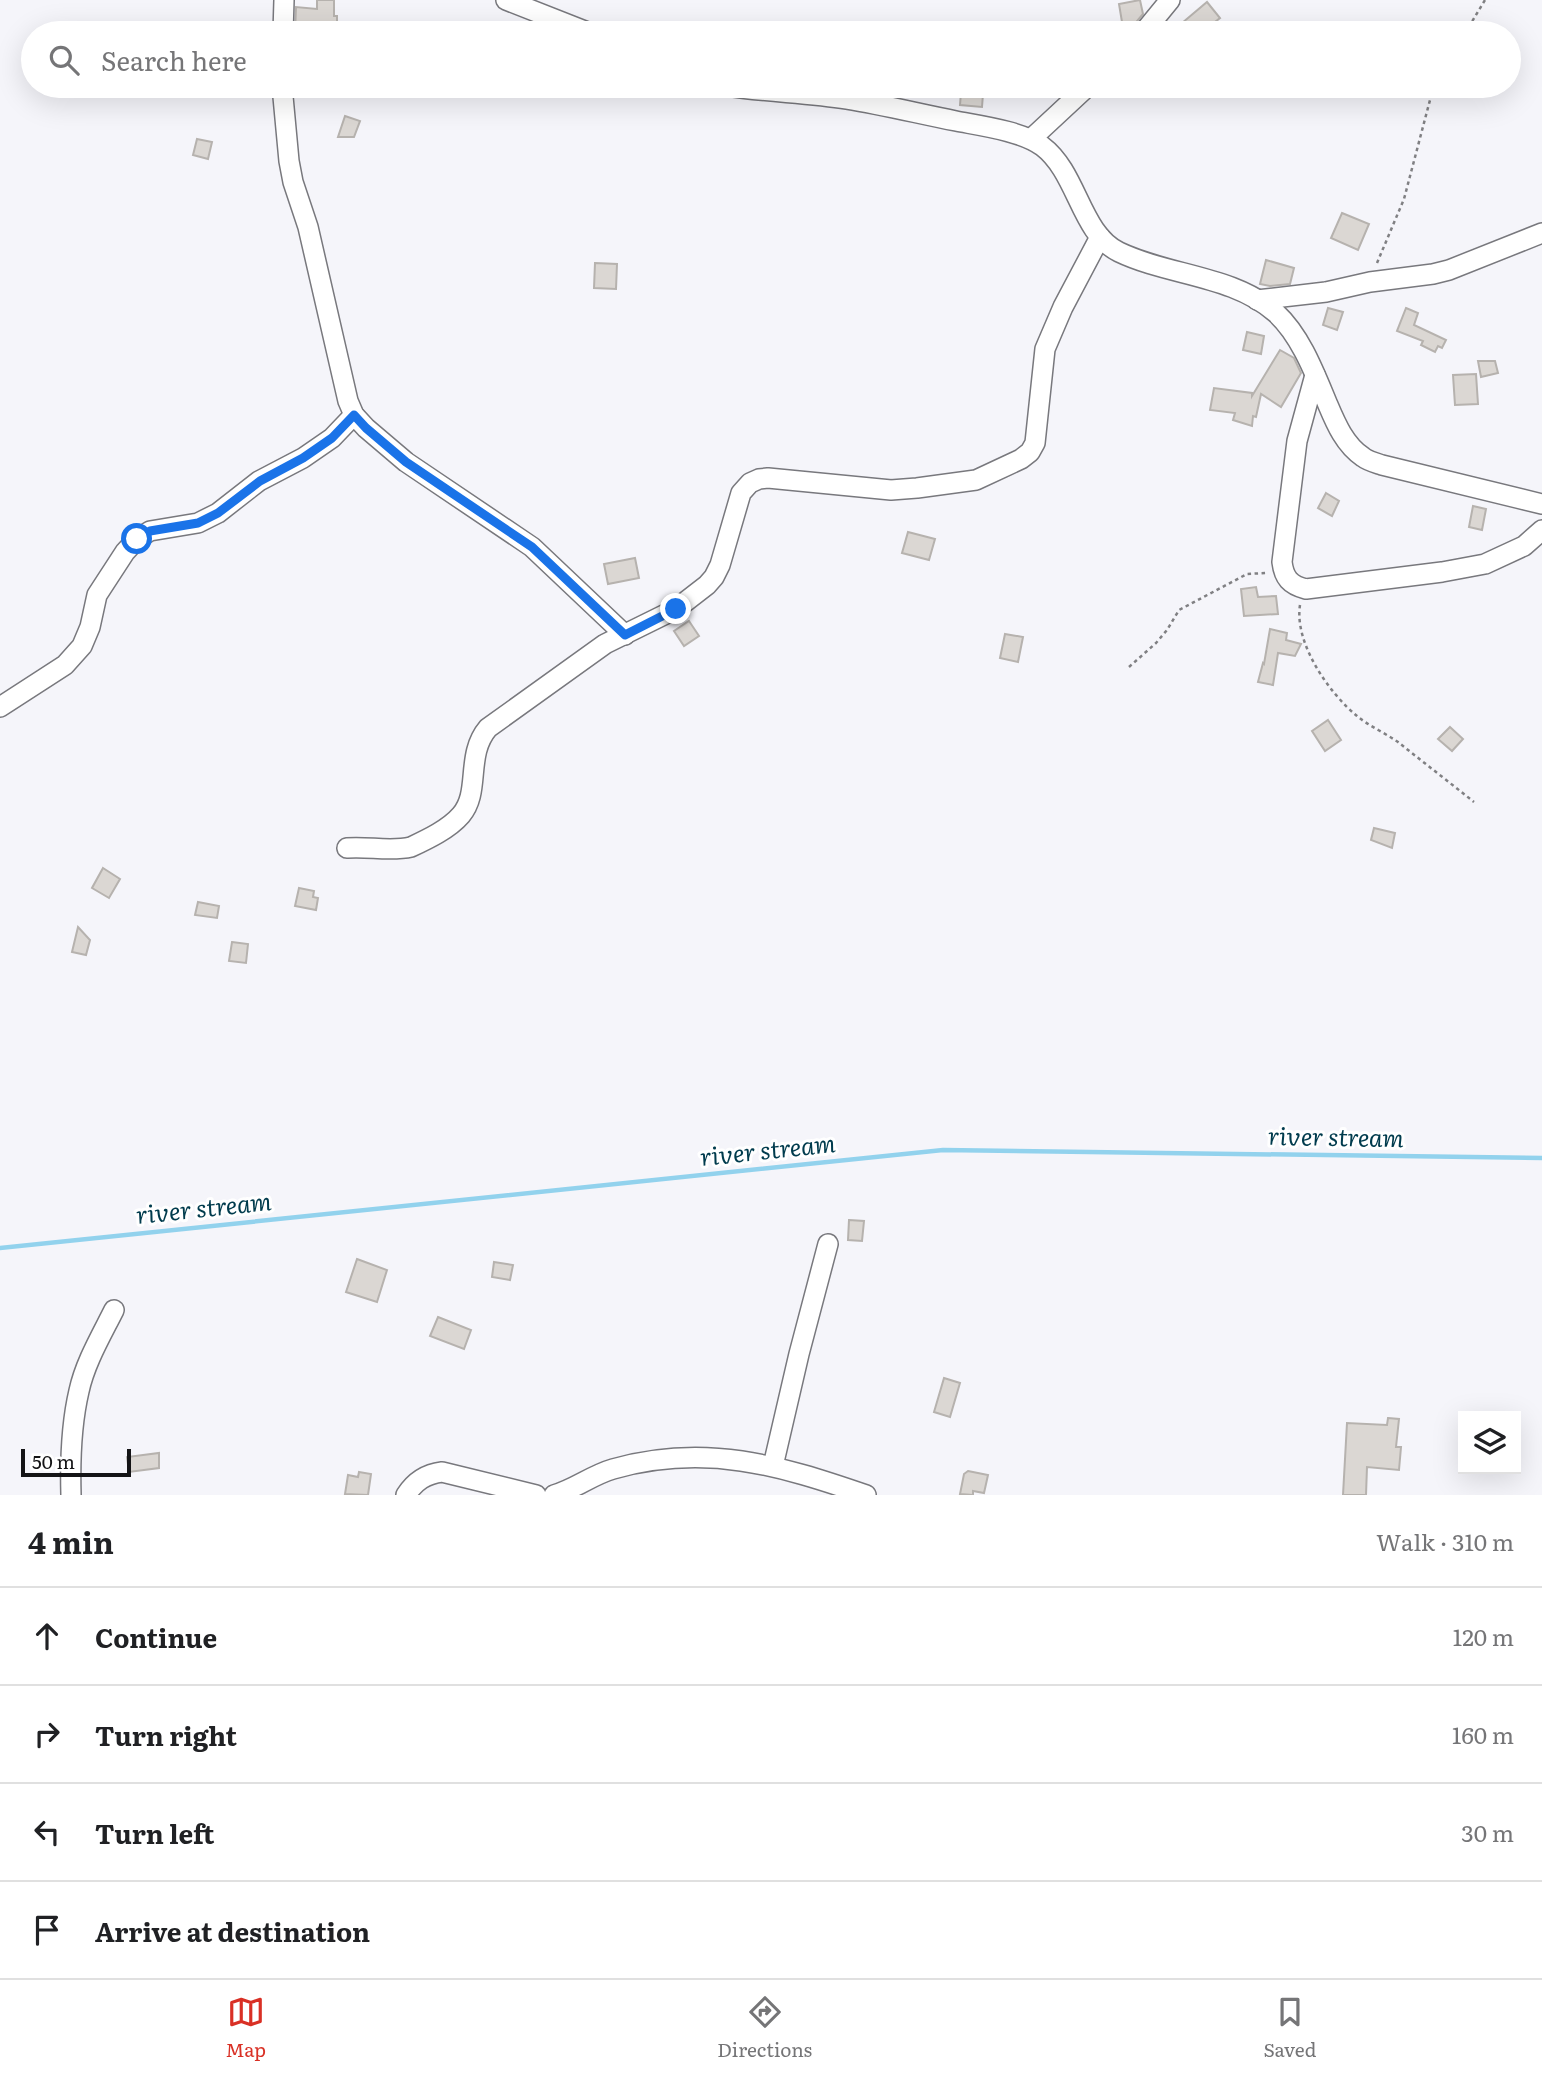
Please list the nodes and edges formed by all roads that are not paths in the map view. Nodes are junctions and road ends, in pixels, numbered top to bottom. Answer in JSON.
{"nodes":[{"id":1,"x":284,"y":0,"type":"edge"},
{"id":2,"x":506,"y":0,"type":"edge"},
{"id":3,"x":1170,"y":0,"type":"edge"},
{"id":4,"x":283,"y":21,"type":"edge"},
{"id":5,"x":559,"y":21,"type":"edge"},
{"id":6,"x":1153,"y":21,"type":"edge"},
{"id":7,"x":283,"y":98,"type":"edge"},
{"id":8,"x":838,"y":98,"type":"edge"},
{"id":9,"x":1075,"y":98,"type":"edge"},
{"id":10,"x":1031,"y":139,"type":"junction"},
{"id":11,"x":1542,"y":233,"type":"edge"},
{"id":12,"x":1100,"y":237,"type":"junction"},
{"id":13,"x":1257,"y":300,"type":"junction"},
{"id":14,"x":1315,"y":375,"type":"junction"},
{"id":15,"x":354,"y":415,"type":"junction"},
{"id":16,"x":1542,"y":504,"type":"edge"},
{"id":17,"x":1542,"y":530,"type":"edge"},
{"id":18,"x":625,"y":635,"type":"junction"},
{"id":19,"x":0,"y":707,"type":"edge"},
{"id":20,"x":347,"y":848,"type":"dead end"},
{"id":21,"x":828,"y":1244,"type":"dead end"},
{"id":22,"x":114,"y":1310,"type":"dead end"},
{"id":23,"x":772,"y":1466,"type":"junction"},
{"id":24,"x":71,"y":1495,"type":"edge"},
{"id":25,"x":406,"y":1495,"type":"edge"},
{"id":26,"x":536,"y":1495,"type":"edge"},
{"id":27,"x":554,"y":1495,"type":"edge"},
{"id":28,"x":866,"y":1495,"type":"edge"}],
"edges":[{"from":1,"to":4,"type":"street"},
{"from":2,"to":5,"type":"street"},
{"from":3,"to":6,"type":"street"},
{"from":7,"to":15,"type":"street"},
{"from":8,"to":10,"type":"street"},
{"from":9,"to":10,"type":"street"},
{"from":10,"to":12,"type":"street"},
{"from":11,"to":13,"type":"street"},
{"from":12,"to":13,"type":"street"},
{"from":12,"to":18,"type":"street"},
{"from":13,"to":14,"type":"street"},
{"from":14,"to":16,"type":"street"},
{"from":14,"to":17,"type":"street"},
{"from":15,"to":18,"type":"street"},
{"from":15,"to":19,"type":"street"},
{"from":18,"to":20,"type":"street"},
{"from":21,"to":23,"type":"street"},
{"from":22,"to":24,"type":"street"},
{"from":23,"to":27,"type":"street"},
{"from":23,"to":28,"type":"street"},
{"from":25,"to":26,"type":"street"}]}
